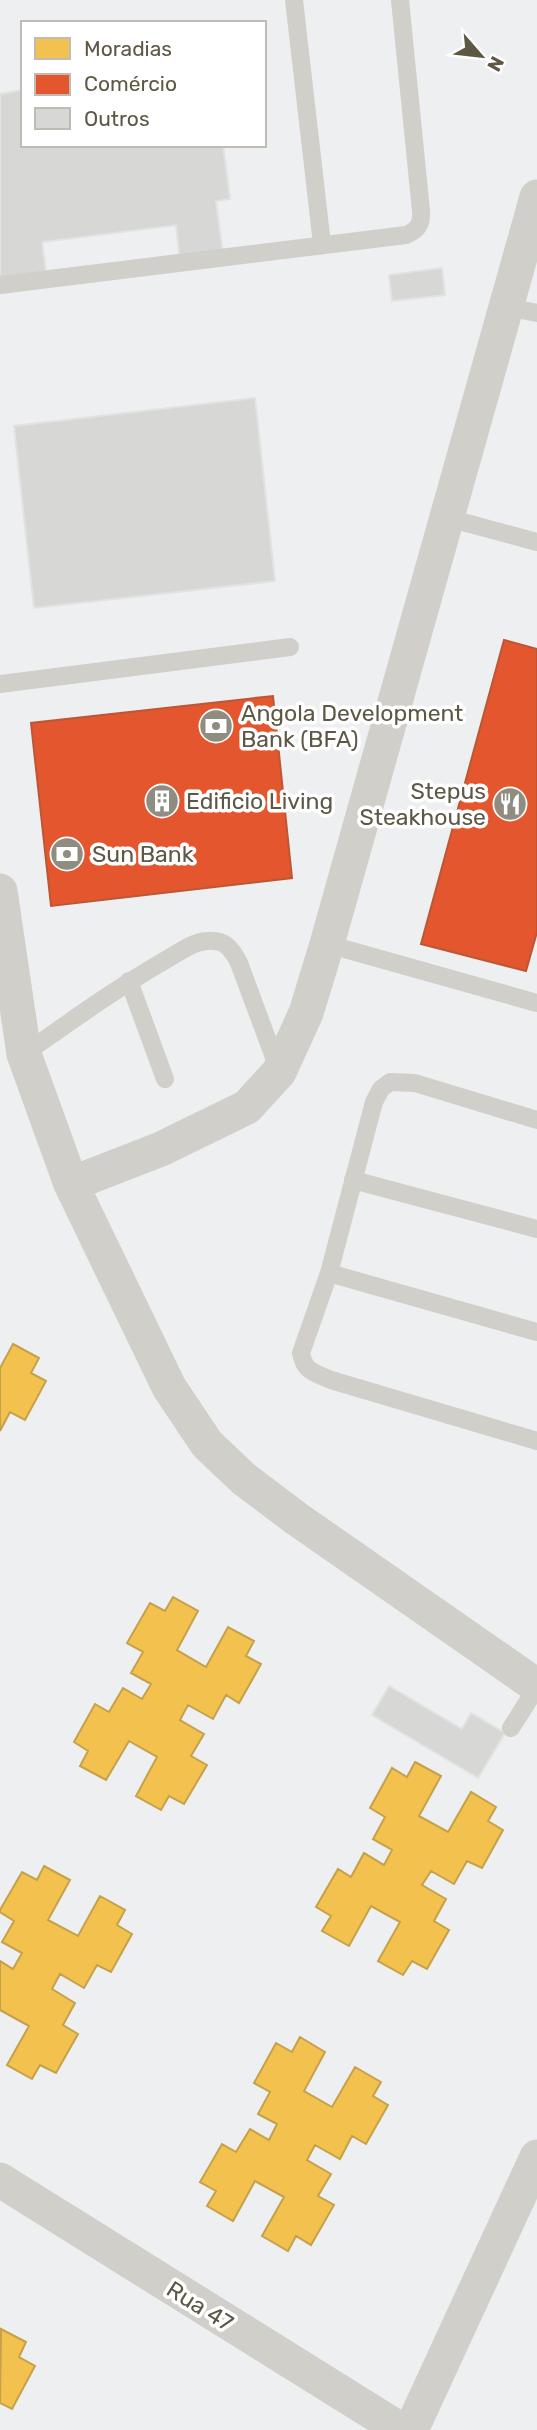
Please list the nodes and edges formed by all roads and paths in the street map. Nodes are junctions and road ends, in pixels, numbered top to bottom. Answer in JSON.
{"nodes":[{"id":1,"x":294,"y":0,"type":"edge"},
{"id":2,"x":400,"y":0,"type":"edge"},
{"id":3,"x":537,"y":197,"type":"edge"},
{"id":4,"x":322,"y":244,"type":"junction"},
{"id":5,"x":0,"y":285,"type":"edge"},
{"id":6,"x":522,"y":310,"type":"edge"},
{"id":7,"x":448,"y":518,"type":"junction"},
{"id":8,"x":537,"y":542,"type":"edge"},
{"id":9,"x":290,"y":647,"type":"dead end"},
{"id":10,"x":0,"y":684,"type":"edge"},
{"id":11,"x":0,"y":891,"type":"edge"},
{"id":12,"x":327,"y":944,"type":"junction"},
{"id":13,"x":129,"y":981,"type":"junction"},
{"id":14,"x":537,"y":1003,"type":"edge"},
{"id":15,"x":24,"y":1054,"type":"junction"},
{"id":16,"x":279,"y":1072,"type":"junction"},
{"id":17,"x":164,"y":1079,"type":"dead end"},
{"id":18,"x":537,"y":1120,"type":"edge"},
{"id":19,"x":353,"y":1180,"type":"junction"},
{"id":20,"x":71,"y":1184,"type":"junction"},
{"id":21,"x":537,"y":1229,"type":"edge"},
{"id":22,"x":330,"y":1273,"type":"junction"},
{"id":23,"x":537,"y":1332,"type":"edge"},
{"id":24,"x":537,"y":1441,"type":"edge"},
{"id":25,"x":537,"y":1686,"type":"edge"},
{"id":26,"x":511,"y":1728,"type":"dead end"},
{"id":27,"x":537,"y":2157,"type":"edge"},
{"id":28,"x":0,"y":2180,"type":"edge"},
{"id":29,"x":401,"y":2430,"type":"edge"},
{"id":30,"x":411,"y":2430,"type":"edge"}],
"edges":[{"from":1,"to":4,"type":"lane"},
{"from":2,"to":4,"type":"lane"},
{"from":3,"to":6,"type":"street"},
{"from":4,"to":5,"type":"lane"},
{"from":6,"to":7,"type":"street"},
{"from":7,"to":8,"type":"lane"},
{"from":7,"to":12,"type":"street"},
{"from":9,"to":10,"type":"lane"},
{"from":11,"to":15,"type":"street"},
{"from":12,"to":14,"type":"lane"},
{"from":12,"to":16,"type":"street"},
{"from":13,"to":15,"type":"lane"},
{"from":13,"to":16,"type":"lane"},
{"from":13,"to":17,"type":"lane"},
{"from":15,"to":20,"type":"street"},
{"from":16,"to":20,"type":"street"},
{"from":18,"to":19,"type":"lane"},
{"from":19,"to":21,"type":"lane"},
{"from":19,"to":22,"type":"lane"},
{"from":20,"to":25,"type":"street"},
{"from":22,"to":23,"type":"lane"},
{"from":22,"to":24,"type":"lane"},
{"from":25,"to":26,"type":"lane"},
{"from":27,"to":30,"type":"street"},
{"from":28,"to":29,"type":"street","name":"Rua 47"}]}
